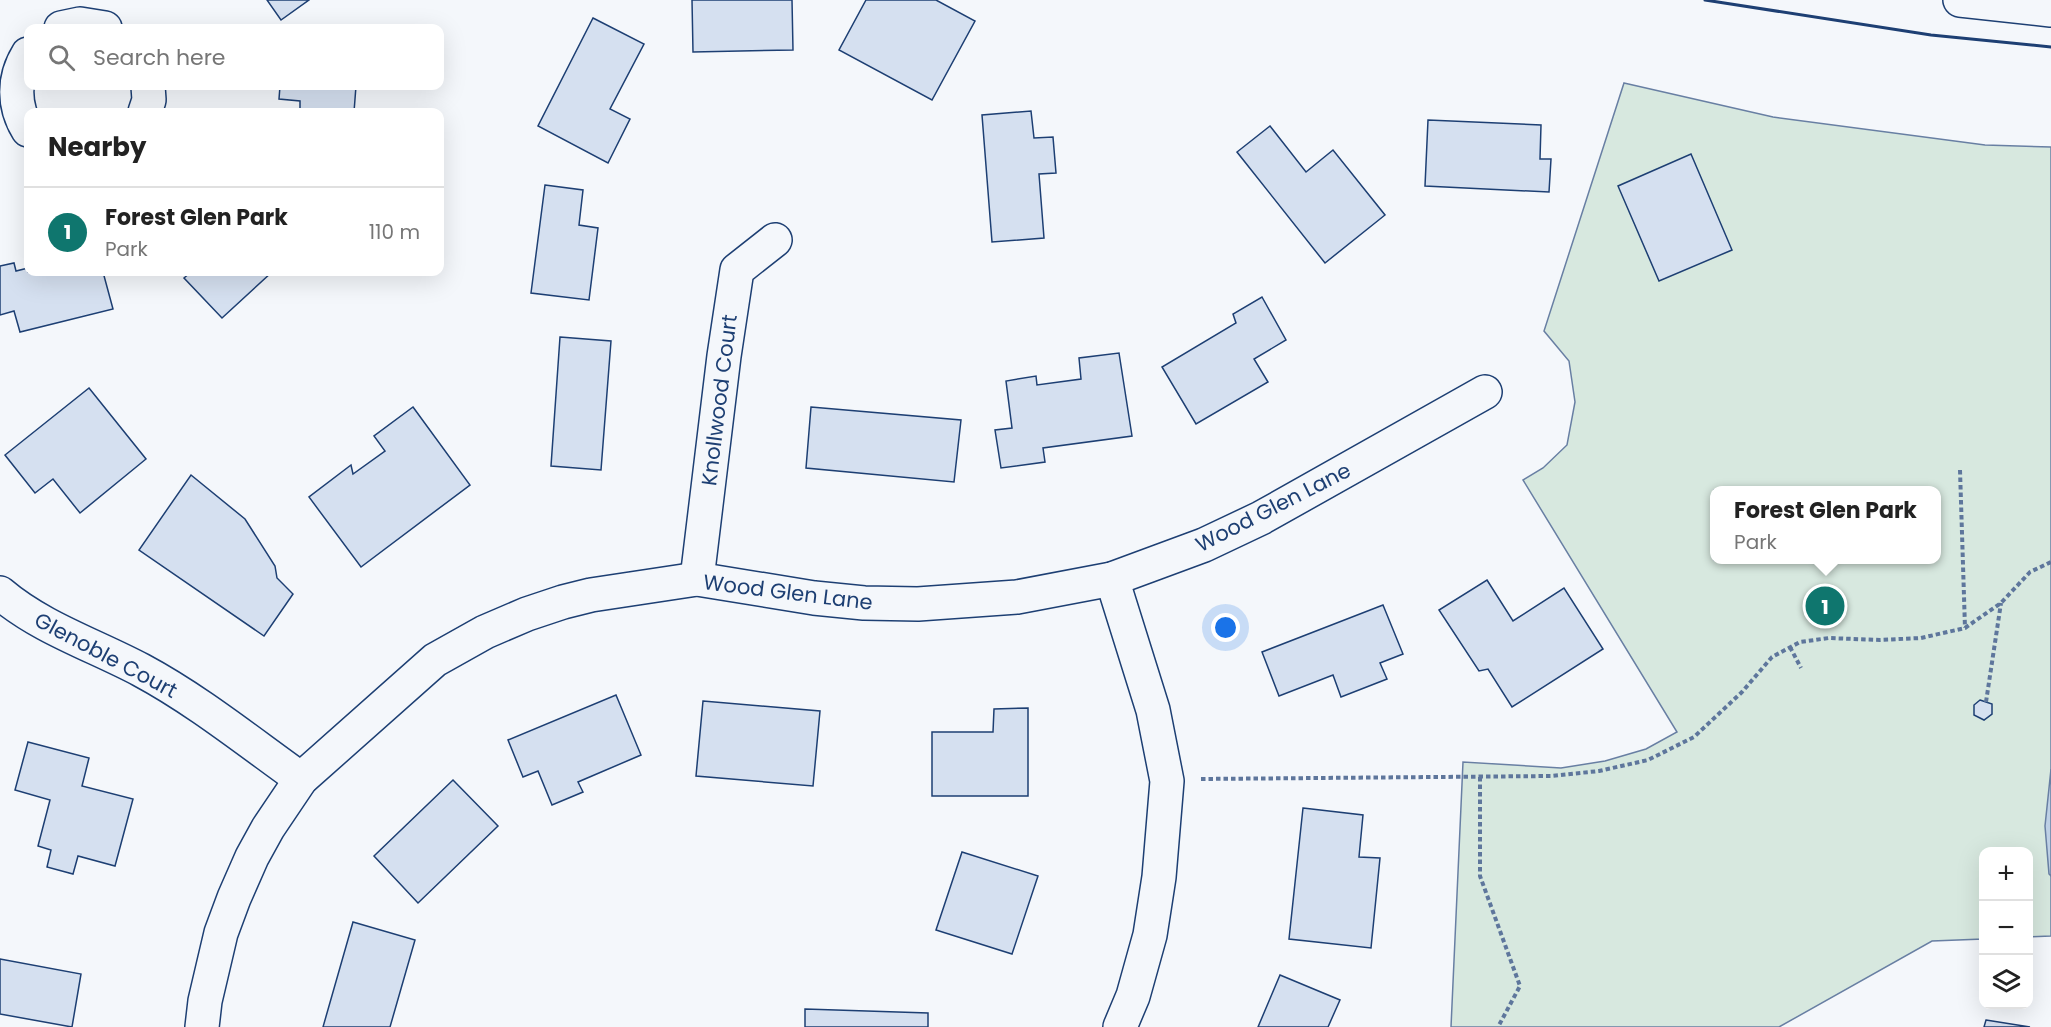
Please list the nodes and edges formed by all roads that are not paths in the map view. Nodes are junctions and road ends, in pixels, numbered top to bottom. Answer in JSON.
{"nodes":[{"id":1,"x":1960,"y":0,"type":"edge"},
{"id":2,"x":2051,"y":10,"type":"edge"},
{"id":3,"x":24,"y":61,"type":"edge"},
{"id":4,"x":148,"y":90,"type":"edge"},
{"id":5,"x":146,"y":108,"type":"edge"},
{"id":6,"x":15,"y":114,"type":"edge"},
{"id":7,"x":775,"y":240,"type":"dead end"},
{"id":8,"x":1485,"y":392,"type":"dead end"},
{"id":9,"x":697,"y":579,"type":"junction"},
{"id":10,"x":1113,"y":579,"type":"junction"},
{"id":11,"x":0,"y":593,"type":"edge"},
{"id":12,"x":301,"y":779,"type":"junction"},
{"id":13,"x":202,"y":1027,"type":"edge"},
{"id":14,"x":1120,"y":1027,"type":"edge"}],
"edges":[{"from":1,"to":2,"type":"main road"},
{"from":3,"to":6,"type":"main road"},
{"from":4,"to":5,"type":"main road"},
{"from":7,"to":9,"type":"main road","name":"Knollwood Court"},
{"from":8,"to":10,"type":"main road","name":"Wood Glen Lane"},
{"from":9,"to":10,"type":"main road","name":"Wood Glen Lane"},
{"from":9,"to":12,"type":"main road","name":"Wood Glen Lane"},
{"from":10,"to":14,"type":"main road"},
{"from":11,"to":12,"type":"main road","name":"Glenoble Court"},
{"from":12,"to":13,"type":"main road","name":"Wood Glen Lane"}]}
